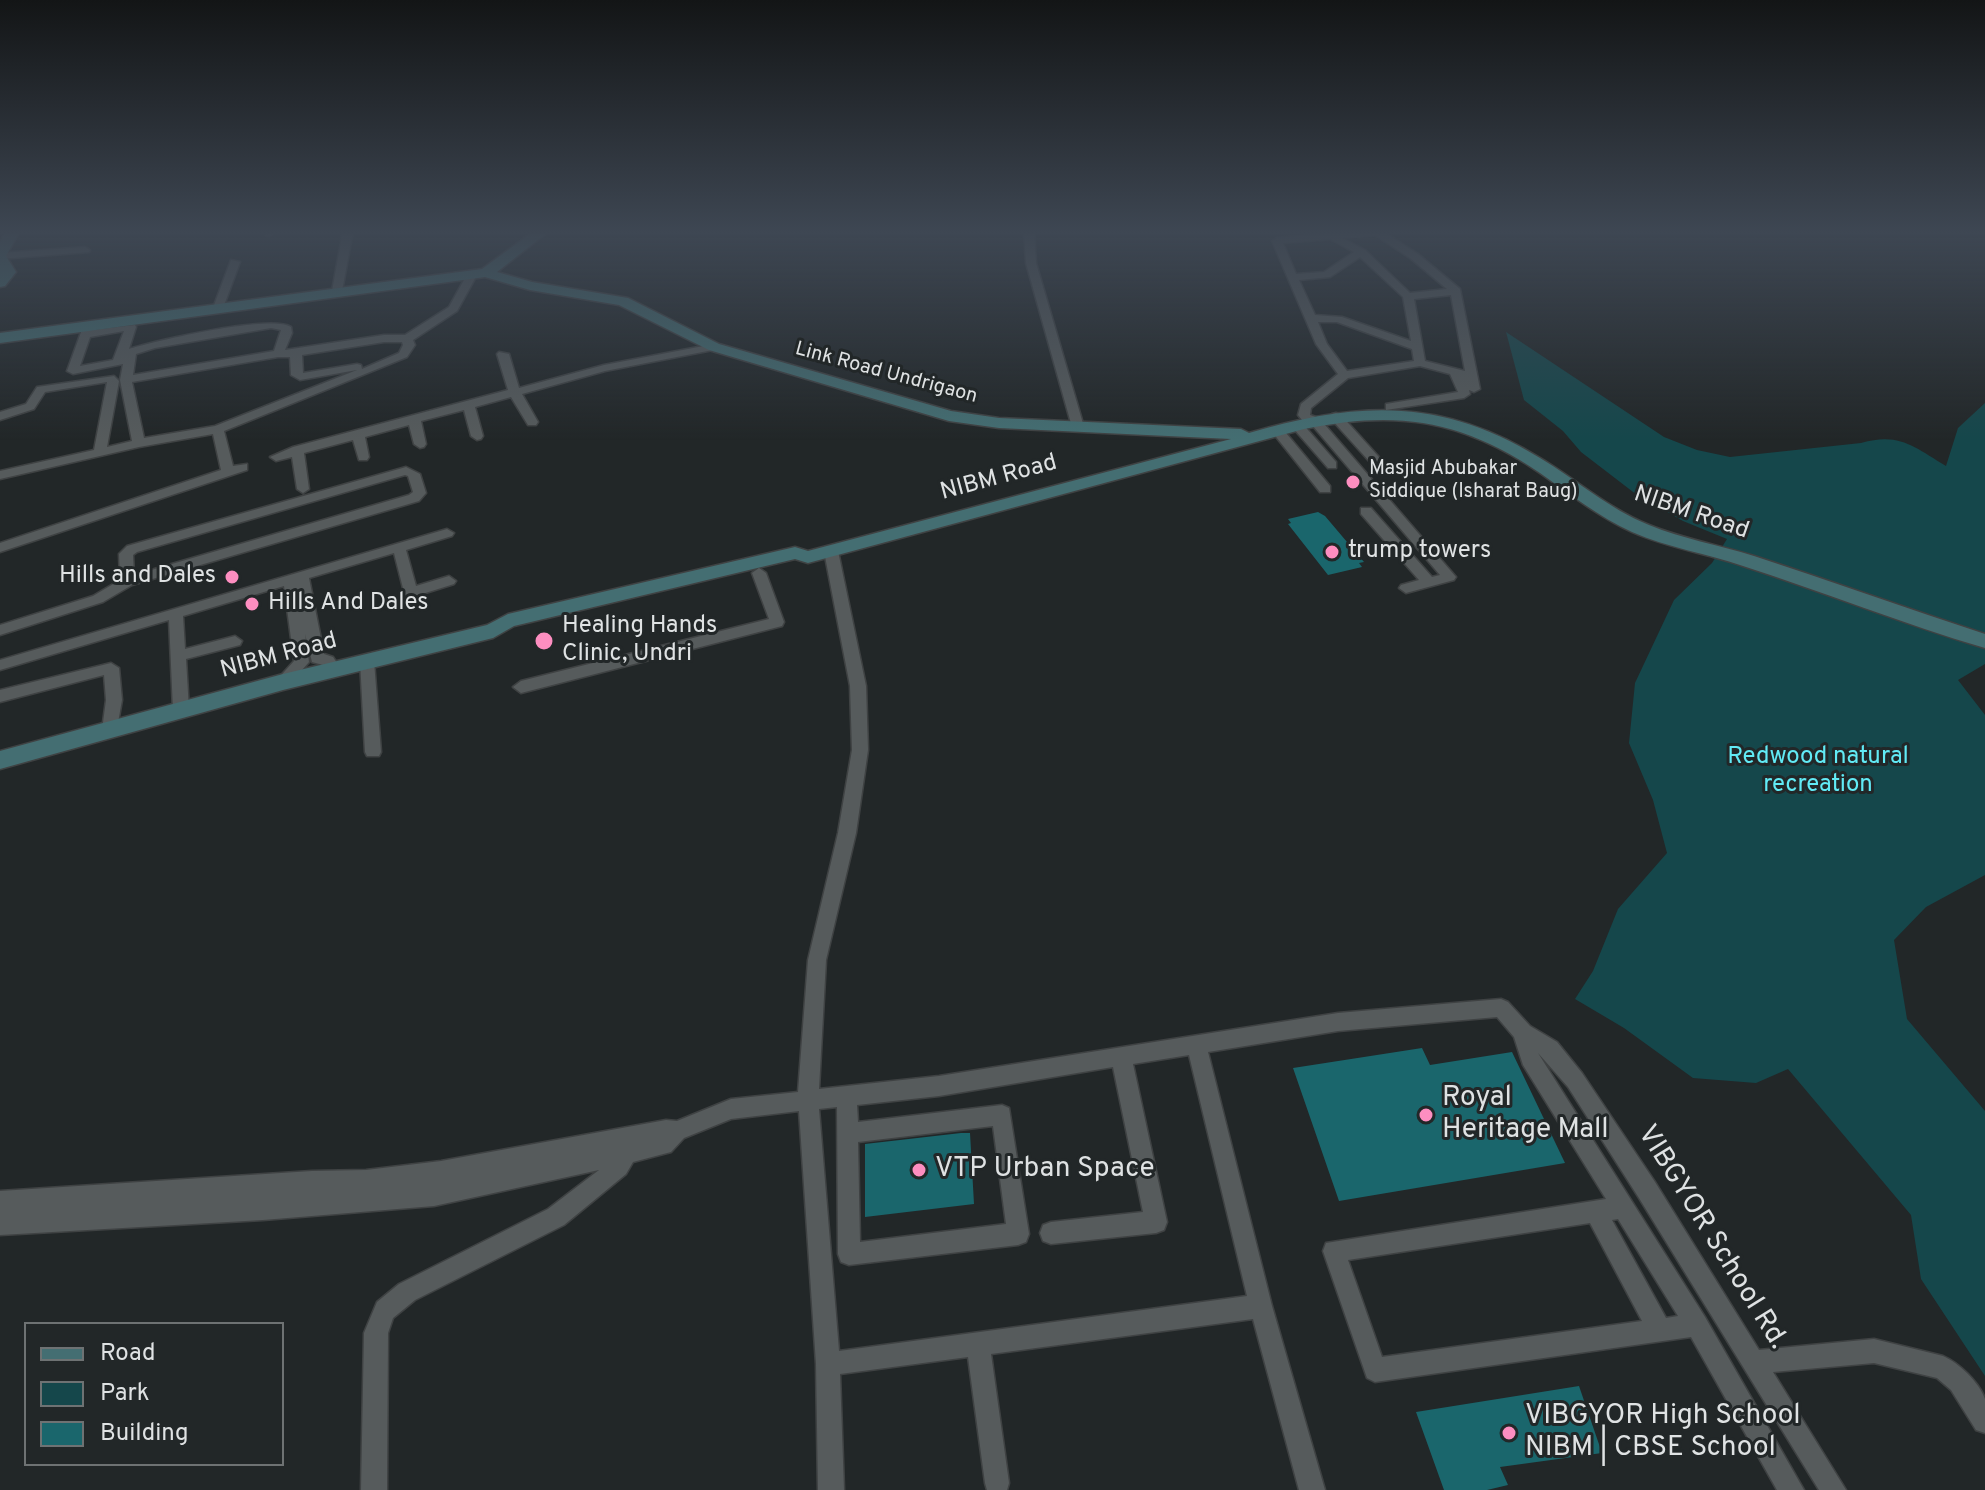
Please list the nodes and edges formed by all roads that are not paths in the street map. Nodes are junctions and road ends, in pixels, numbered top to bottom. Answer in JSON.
{"nodes":[{"id":1,"x":221,"y":301,"type":"edge"},
{"id":2,"x":270,"y":301,"type":"edge"},
{"id":3,"x":460,"y":301,"type":"edge"},
{"id":4,"x":620,"y":301,"type":"edge"},
{"id":5,"x":1042,"y":301,"type":"edge"},
{"id":6,"x":1302,"y":301,"type":"edge"},
{"id":7,"x":1409,"y":301,"type":"edge"},
{"id":8,"x":1458,"y":301,"type":"edge"},
{"id":9,"x":218,"y":308,"type":"junction"},
{"id":10,"x":1310,"y":318,"type":"junction"},
{"id":11,"x":87,"y":330,"type":"junction"},
{"id":12,"x":0,"y":338,"type":"edge"},
{"id":13,"x":407,"y":339,"type":"junction"},
{"id":14,"x":714,"y":347,"type":"junction"},
{"id":15,"x":1417,"y":347,"type":"junction"},
{"id":16,"x":278,"y":354,"type":"junction"},
{"id":17,"x":296,"y":354,"type":"junction"},
{"id":18,"x":503,"y":354,"type":"dead end"},
{"id":19,"x":394,"y":360,"type":"junction"},
{"id":20,"x":1420,"y":363,"type":"junction"},
{"id":21,"x":1448,"y":370,"type":"junction"},
{"id":22,"x":1344,"y":375,"type":"junction"},
{"id":23,"x":1471,"y":376,"type":"junction"},
{"id":24,"x":126,"y":380,"type":"junction"},
{"id":25,"x":1474,"y":389,"type":"dead end"},
{"id":26,"x":514,"y":391,"type":"junction"},
{"id":27,"x":468,"y":404,"type":"junction"},
{"id":28,"x":1390,"y":407,"type":"dead end"},
{"id":29,"x":0,"y":416,"type":"edge"},
{"id":30,"x":1336,"y":417,"type":"junction"},
{"id":31,"x":414,"y":418,"type":"junction"},
{"id":32,"x":532,"y":422,"type":"dead end"},
{"id":33,"x":1307,"y":423,"type":"junction"},
{"id":34,"x":1078,"y":427,"type":"junction"},
{"id":35,"x":218,"y":429,"type":"junction"},
{"id":36,"x":1277,"y":430,"type":"junction"},
{"id":37,"x":358,"y":433,"type":"junction"},
{"id":38,"x":1254,"y":435,"type":"junction"},
{"id":39,"x":477,"y":436,"type":"dead end"},
{"id":40,"x":139,"y":443,"type":"junction"},
{"id":41,"x":420,"y":444,"type":"dead end"},
{"id":42,"x":297,"y":450,"type":"junction"},
{"id":43,"x":100,"y":453,"type":"junction"},
{"id":44,"x":276,"y":457,"type":"dead end"},
{"id":45,"x":363,"y":457,"type":"dead end"},
{"id":46,"x":1332,"y":465,"type":"dead end"},
{"id":47,"x":243,"y":467,"type":"dead end"},
{"id":48,"x":1383,"y":469,"type":"dead end"},
{"id":49,"x":228,"y":472,"type":"junction"},
{"id":50,"x":0,"y":475,"type":"edge"},
{"id":51,"x":303,"y":489,"type":"dead end"},
{"id":52,"x":1325,"y":489,"type":"dead end"},
{"id":53,"x":1366,"y":511,"type":"dead end"},
{"id":54,"x":447,"y":533,"type":"dead end"},
{"id":55,"x":399,"y":547,"type":"junction"},
{"id":56,"x":0,"y":548,"type":"edge"},
{"id":57,"x":831,"y":551,"type":"junction"},
{"id":58,"x":808,"y":557,"type":"junction"},
{"id":59,"x":759,"y":573,"type":"junction"},
{"id":60,"x":296,"y":577,"type":"junction"},
{"id":61,"x":449,"y":581,"type":"dead end"},
{"id":62,"x":127,"y":582,"type":"junction"},
{"id":63,"x":1429,"y":583,"type":"junction"},
{"id":64,"x":1406,"y":588,"type":"dead end"},
{"id":65,"x":176,"y":612,"type":"junction"},
{"id":66,"x":303,"y":620,"type":"junction"},
{"id":67,"x":0,"y":630,"type":"edge"},
{"id":68,"x":493,"y":631,"type":"junction"},
{"id":69,"x":235,"y":641,"type":"dead end"},
{"id":70,"x":1985,"y":641,"type":"edge"},
{"id":71,"x":179,"y":656,"type":"junction"},
{"id":72,"x":367,"y":661,"type":"junction"},
{"id":73,"x":0,"y":665,"type":"edge"},
{"id":74,"x":333,"y":669,"type":"junction"},
{"id":75,"x":283,"y":682,"type":"junction"},
{"id":76,"x":521,"y":687,"type":"dead end"},
{"id":77,"x":0,"y":696,"type":"edge"},
{"id":78,"x":181,"y":710,"type":"junction"},
{"id":79,"x":110,"y":730,"type":"junction"},
{"id":80,"x":373,"y":752,"type":"dead end"},
{"id":81,"x":0,"y":760,"type":"edge"},
{"id":82,"x":1523,"y":1032,"type":"junction"},
{"id":83,"x":1196,"y":1044,"type":"junction"},
{"id":84,"x":1121,"y":1057,"type":"junction"},
{"id":85,"x":847,"y":1095,"type":"junction"},
{"id":86,"x":808,"y":1100,"type":"junction"},
{"id":87,"x":848,"y":1133,"type":"junction"},
{"id":88,"x":631,"y":1146,"type":"junction"},
{"id":89,"x":0,"y":1202,"type":"edge"},
{"id":90,"x":1624,"y":1207,"type":"junction"},
{"id":91,"x":1596,"y":1213,"type":"junction"},
{"id":92,"x":0,"y":1224,"type":"edge"},
{"id":93,"x":1051,"y":1233,"type":"dead end"},
{"id":94,"x":1261,"y":1306,"type":"junction"},
{"id":95,"x":1697,"y":1325,"type":"junction"},
{"id":96,"x":1659,"y":1329,"type":"junction"},
{"id":97,"x":978,"y":1344,"type":"junction"},
{"id":98,"x":1754,"y":1362,"type":"junction"},
{"id":99,"x":828,"y":1364,"type":"junction"},
{"id":100,"x":1985,"y":1421,"type":"edge"},
{"id":101,"x":997,"y":1483,"type":"dead end"},
{"id":102,"x":374,"y":1490,"type":"edge"},
{"id":103,"x":831,"y":1490,"type":"edge"},
{"id":104,"x":1312,"y":1490,"type":"edge"},
{"id":105,"x":1791,"y":1490,"type":"edge"},
{"id":106,"x":1833,"y":1490,"type":"edge"}],
"edges":[{"from":1,"to":9,"type":"street"},
{"from":2,"to":9,"type":"main road","name":"Link Road Undrigaon"},
{"from":3,"to":13,"type":"street"},
{"from":4,"to":14,"type":"main road","name":"Link Road Undrigaon"},
{"from":5,"to":34,"type":"street"},
{"from":6,"to":10,"type":"street"},
{"from":7,"to":15,"type":"street"},
{"from":8,"to":23,"type":"street"},
{"from":9,"to":11,"type":"main road","name":"Link Road Undrigaon"},
{"from":10,"to":15,"type":"street"},
{"from":10,"to":22,"type":"street"},
{"from":11,"to":11,"type":"street"},
{"from":11,"to":12,"type":"main road","name":"Link Road Undrigaon"},
{"from":13,"to":17,"type":"street"},
{"from":13,"to":19,"type":"street"},
{"from":14,"to":26,"type":"street"},
{"from":14,"to":34,"type":"main road","name":"Link Road Undrigaon"},
{"from":15,"to":20,"type":"street"},
{"from":16,"to":17,"type":"street"},
{"from":16,"to":24,"type":"street"},
{"from":16,"to":24,"type":"street"},
{"from":17,"to":19,"type":"street"},
{"from":18,"to":26,"type":"street"},
{"from":19,"to":35,"type":"street"},
{"from":20,"to":21,"type":"street"},
{"from":20,"to":22,"type":"street"},
{"from":21,"to":23,"type":"street"},
{"from":21,"to":28,"type":"street"},
{"from":22,"to":33,"type":"street"},
{"from":23,"to":25,"type":"street"},
{"from":24,"to":40,"type":"street"},
{"from":26,"to":27,"type":"street"},
{"from":26,"to":32,"type":"street"},
{"from":27,"to":31,"type":"street"},
{"from":27,"to":39,"type":"street"},
{"from":29,"to":43,"type":"street"},
{"from":30,"to":33,"type":"main road","name":"NIBM Road"},
{"from":30,"to":48,"type":"street"},
{"from":30,"to":70,"type":"main road","name":"NIBM Road"},
{"from":31,"to":37,"type":"street"},
{"from":31,"to":41,"type":"street"},
{"from":33,"to":36,"type":"main road","name":"NIBM Road"},
{"from":33,"to":46,"type":"street"},
{"from":33,"to":63,"type":"street"},
{"from":34,"to":38,"type":"main road","name":"Link Road Undrigaon"},
{"from":35,"to":40,"type":"street"},
{"from":35,"to":49,"type":"street"},
{"from":36,"to":38,"type":"main road","name":"NIBM Road"},
{"from":36,"to":52,"type":"street"},
{"from":37,"to":42,"type":"street"},
{"from":37,"to":45,"type":"street"},
{"from":38,"to":57,"type":"main road","name":"NIBM Road"},
{"from":40,"to":43,"type":"street"},
{"from":42,"to":44,"type":"street"},
{"from":42,"to":51,"type":"street"},
{"from":43,"to":50,"type":"street"},
{"from":47,"to":49,"type":"street"},
{"from":49,"to":56,"type":"street"},
{"from":53,"to":63,"type":"street"},
{"from":54,"to":55,"type":"street"},
{"from":55,"to":60,"type":"street"},
{"from":55,"to":61,"type":"street"},
{"from":57,"to":58,"type":"main road","name":"NIBM Road"},
{"from":57,"to":86,"type":"street"},
{"from":58,"to":59,"type":"main road"},
{"from":58,"to":68,"type":"main road","name":"NIBM Road"},
{"from":59,"to":68,"type":"main road"},
{"from":59,"to":76,"type":"street"},
{"from":60,"to":65,"type":"street"},
{"from":60,"to":66,"type":"street"},
{"from":62,"to":62,"type":"street"},
{"from":62,"to":67,"type":"street"},
{"from":63,"to":64,"type":"street"},
{"from":65,"to":71,"type":"street"},
{"from":65,"to":73,"type":"street"},
{"from":66,"to":74,"type":"street"},
{"from":66,"to":75,"type":"street"},
{"from":68,"to":72,"type":"main road","name":"NIBM Road"},
{"from":69,"to":71,"type":"street"},
{"from":71,"to":78,"type":"street"},
{"from":72,"to":74,"type":"main road","name":"NIBM Road"},
{"from":72,"to":80,"type":"street"},
{"from":74,"to":75,"type":"main road","name":"NIBM Road"},
{"from":75,"to":78,"type":"main road","name":"NIBM Road"},
{"from":77,"to":79,"type":"street"},
{"from":78,"to":79,"type":"main road","name":"NIBM Road"},
{"from":79,"to":81,"type":"main road","name":"NIBM Road"},
{"from":82,"to":83,"type":"street"},
{"from":82,"to":90,"type":"street"},
{"from":82,"to":98,"type":"street","name":"VIBGYOR School Rd."},
{"from":83,"to":84,"type":"street"},
{"from":83,"to":94,"type":"street"},
{"from":84,"to":85,"type":"street"},
{"from":84,"to":93,"type":"street"},
{"from":85,"to":86,"type":"street"},
{"from":85,"to":87,"type":"street"},
{"from":86,"to":88,"type":"street"},
{"from":86,"to":99,"type":"street"},
{"from":87,"to":87,"type":"street"},
{"from":88,"to":89,"type":"street"},
{"from":88,"to":92,"type":"street"},
{"from":88,"to":102,"type":"street"},
{"from":90,"to":91,"type":"street"},
{"from":90,"to":95,"type":"street"},
{"from":91,"to":96,"type":"street"},
{"from":91,"to":96,"type":"street"},
{"from":94,"to":97,"type":"street"},
{"from":94,"to":104,"type":"street"},
{"from":95,"to":96,"type":"street"},
{"from":95,"to":105,"type":"street"},
{"from":97,"to":99,"type":"street"},
{"from":97,"to":101,"type":"street"},
{"from":98,"to":100,"type":"street"},
{"from":98,"to":106,"type":"street","name":"VIBGYOR School Rd."},
{"from":99,"to":103,"type":"street"}]}
